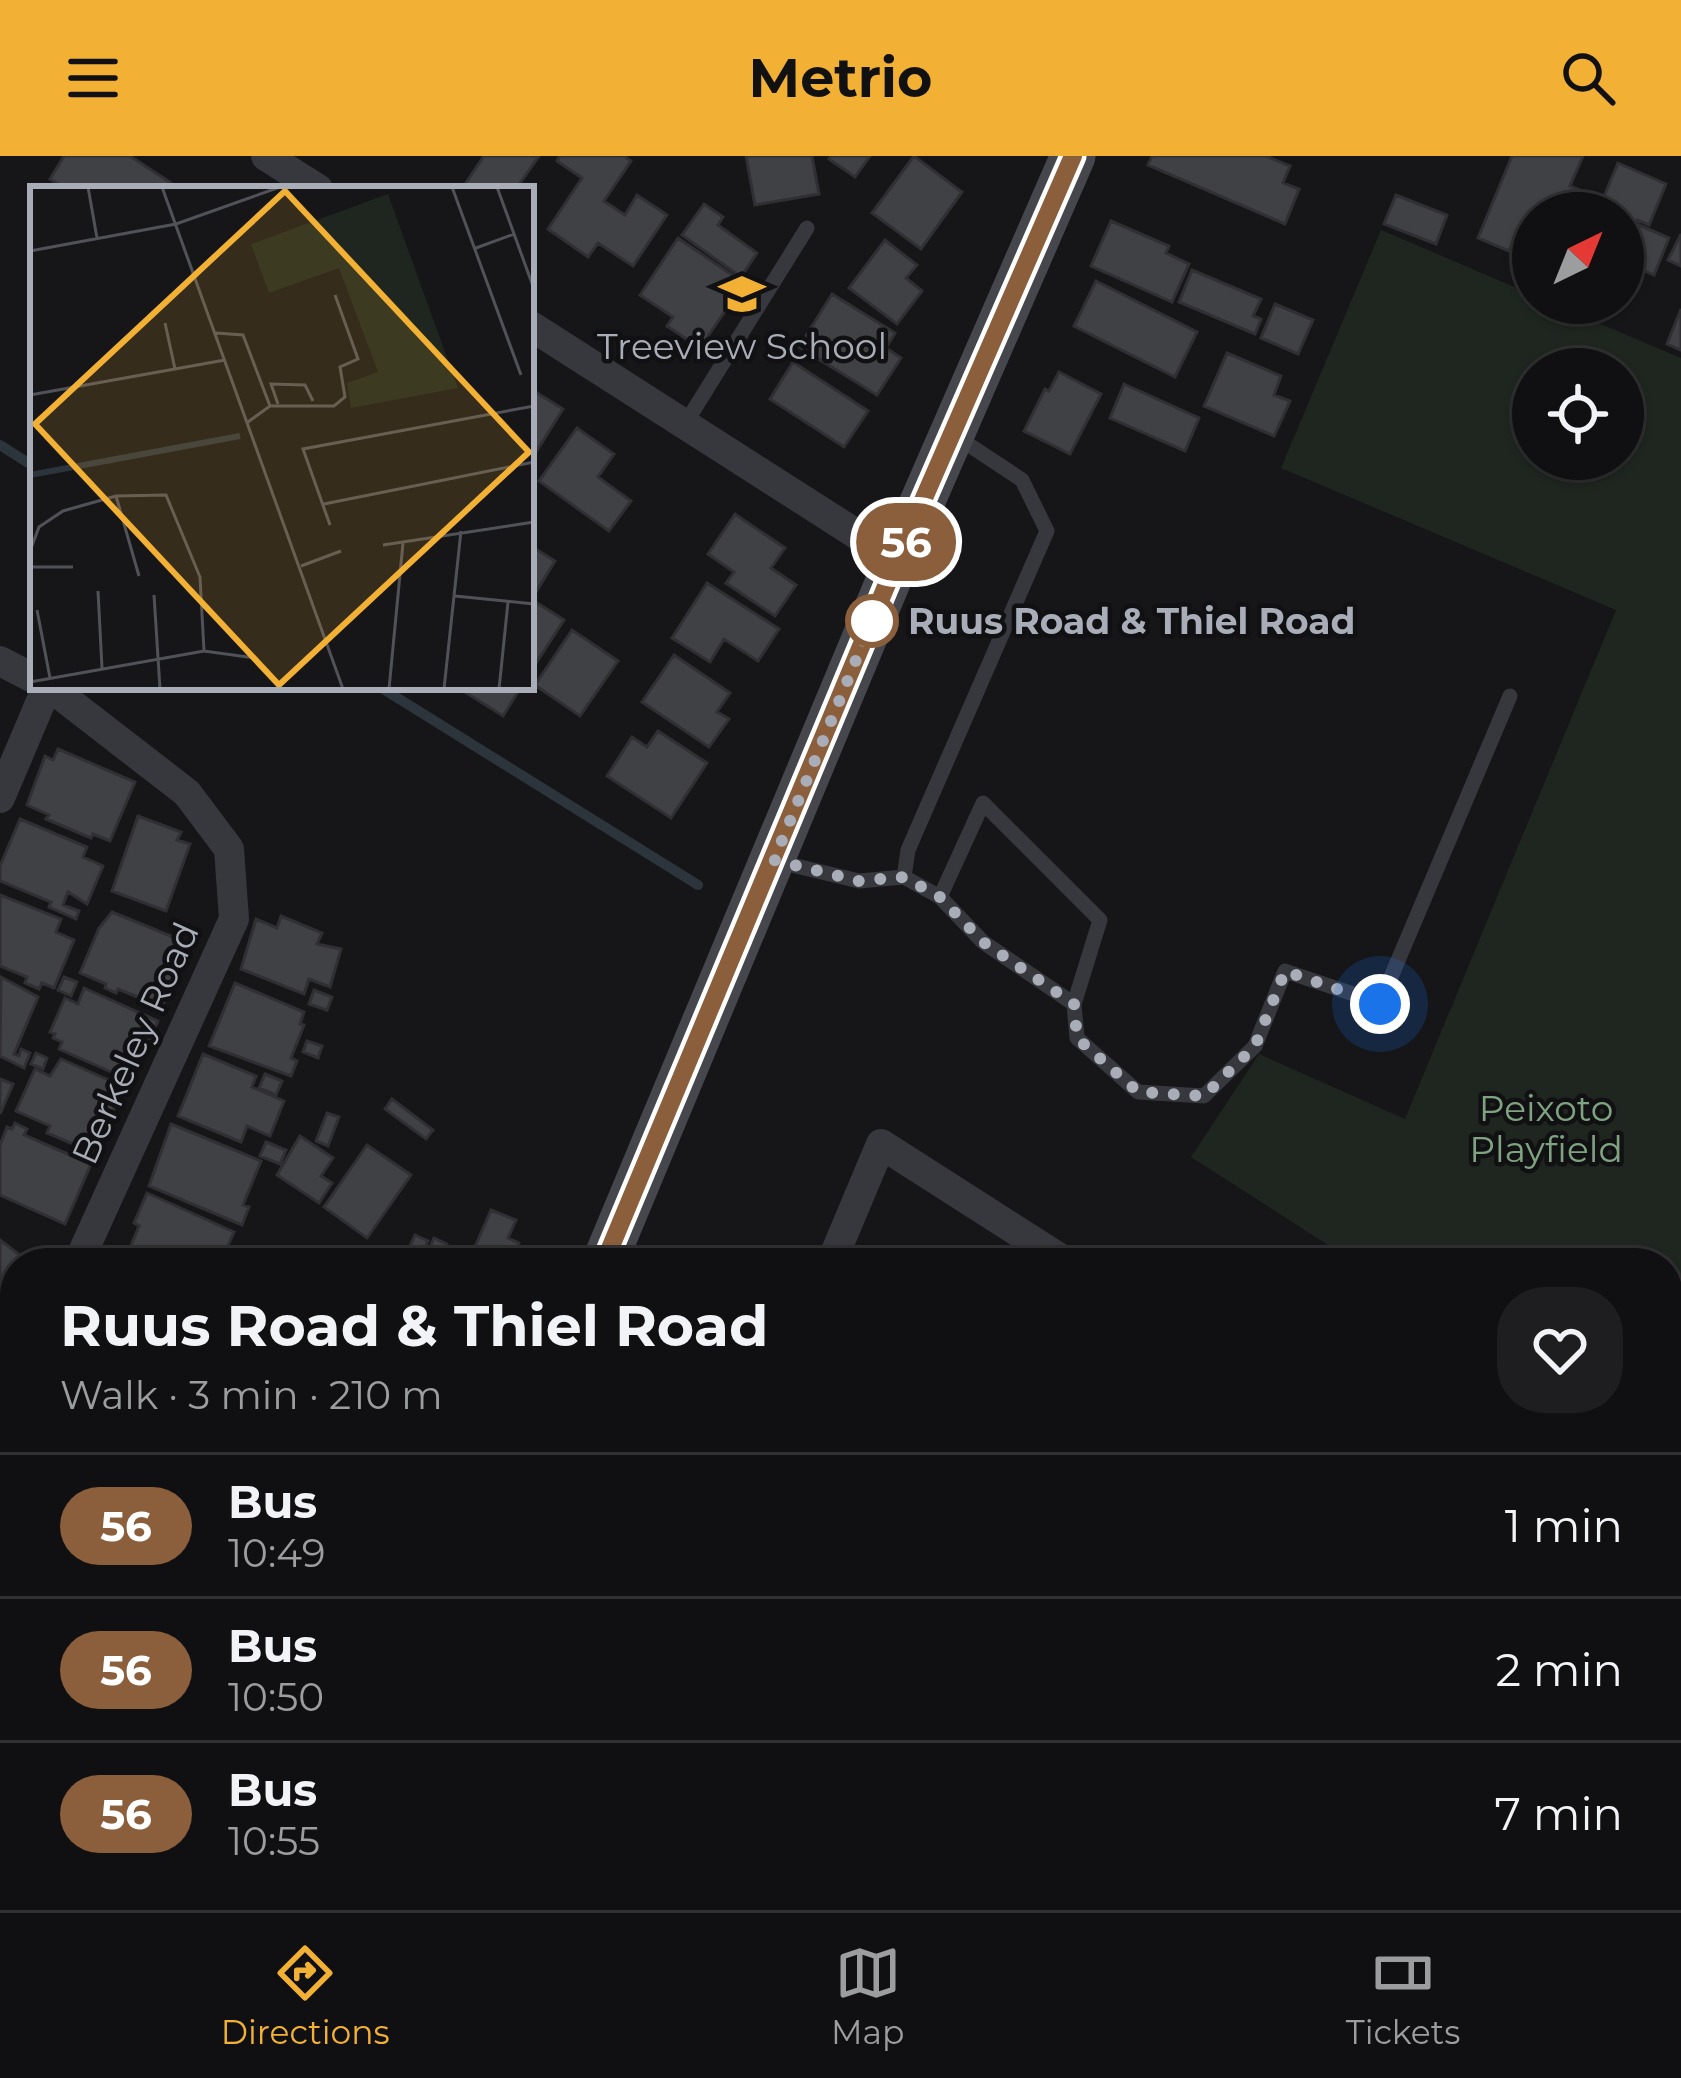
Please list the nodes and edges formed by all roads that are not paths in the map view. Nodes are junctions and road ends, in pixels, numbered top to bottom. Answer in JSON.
{"nodes":[{"id":1,"x":266,"y":156,"type":"edge"},
{"id":2,"x":1073,"y":156,"type":"edge"},
{"id":3,"x":313,"y":186,"type":"edge"},
{"id":4,"x":807,"y":228,"type":"dead end"},
{"id":5,"x":534,"y":328,"type":"edge"},
{"id":6,"x":685,"y":424,"type":"junction"},
{"id":7,"x":954,"y":435,"type":"junction"},
{"id":8,"x":897,"y":560,"type":"junction"},
{"id":9,"x":0,"y":661,"type":"edge"},
{"id":10,"x":30,"y":676,"type":"edge"},
{"id":11,"x":47,"y":690,"type":"edge"},
{"id":12,"x":52,"y":690,"type":"edge"},
{"id":13,"x":1510,"y":696,"type":"dead end"},
{"id":14,"x":0,"y":798,"type":"edge"},
{"id":15,"x":774,"y":860,"type":"junction"},
{"id":16,"x":904,"y":877,"type":"junction"},
{"id":17,"x":940,"y":897,"type":"junction"},
{"id":18,"x":1074,"y":1004,"type":"junction"},
{"id":19,"x":85,"y":1248,"type":"edge"},
{"id":20,"x":610,"y":1248,"type":"edge"},
{"id":21,"x":837,"y":1248,"type":"edge"},
{"id":22,"x":1043,"y":1248,"type":"edge"}],
"edges":[{"from":1,"to":3,"type":"street"},
{"from":2,"to":7,"type":"street"},
{"from":4,"to":6,"type":"lane"},
{"from":5,"to":6,"type":"street"},
{"from":6,"to":8,"type":"street"},
{"from":7,"to":8,"type":"street"},
{"from":7,"to":16,"type":"lane"},
{"from":8,"to":15,"type":"street"},
{"from":9,"to":10,"type":"street"},
{"from":11,"to":14,"type":"street"},
{"from":12,"to":19,"type":"street","name":"Berkeley Road"},
{"from":13,"to":18,"type":"lane"},
{"from":15,"to":16,"type":"lane"},
{"from":15,"to":20,"type":"street"},
{"from":16,"to":17,"type":"lane"},
{"from":17,"to":18,"type":"lane"},
{"from":17,"to":18,"type":"lane"},
{"from":21,"to":22,"type":"street"}]}
